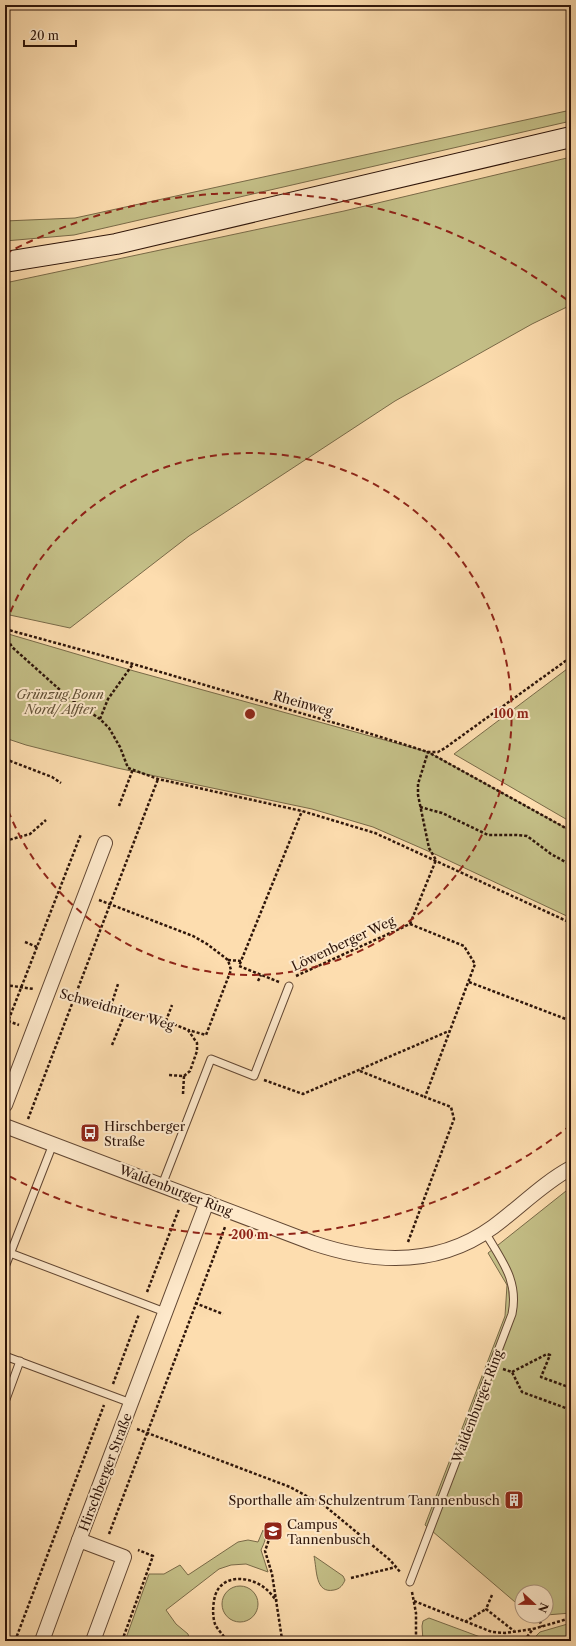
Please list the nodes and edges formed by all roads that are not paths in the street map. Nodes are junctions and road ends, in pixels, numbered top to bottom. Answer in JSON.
{"nodes":[{"id":1,"x":571,"y":137,"type":"edge"},
{"id":2,"x":5,"y":262,"type":"edge"},
{"id":3,"x":105,"y":843,"type":"dead end"},
{"id":4,"x":289,"y":986,"type":"road end"},
{"id":5,"x":5,"y":1105,"type":"edge"},
{"id":6,"x":5,"y":1126,"type":"edge"},
{"id":7,"x":53,"y":1144,"type":"junction"},
{"id":8,"x":571,"y":1168,"type":"edge"},
{"id":9,"x":162,"y":1185,"type":"junction"},
{"id":10,"x":207,"y":1202,"type":"junction"},
{"id":11,"x":485,"y":1232,"type":"junction"},
{"id":12,"x":10,"y":1253,"type":"junction"},
{"id":13,"x":5,"y":1267,"type":"edge"},
{"id":14,"x":166,"y":1312,"type":"junction"},
{"id":15,"x":5,"y":1356,"type":"edge"},
{"id":16,"x":20,"y":1361,"type":"junction"},
{"id":17,"x":5,"y":1402,"type":"edge"},
{"id":18,"x":131,"y":1403,"type":"junction"},
{"id":19,"x":79,"y":1540,"type":"junction"},
{"id":20,"x":410,"y":1582,"type":"road end"},
{"id":21,"x":42,"y":1641,"type":"edge"},
{"id":22,"x":93,"y":1641,"type":"edge"}],
"edges":[{"from":1,"to":2,"type":"main road"},
{"from":3,"to":5,"type":"street","name":"Schweidnitzer Weg"},
{"from":4,"to":9,"type":"lane","name":"Löwenberger Weg"},
{"from":6,"to":7,"type":"street","name":"Waldenburger Ring"},
{"from":7,"to":9,"type":"street","name":"Waldenburger Ring"},
{"from":7,"to":12,"type":"lane"},
{"from":8,"to":11,"type":"street","name":"Waldenburger Ring"},
{"from":9,"to":10,"type":"street","name":"Waldenburger Ring"},
{"from":10,"to":11,"type":"street","name":"Waldenburger Ring"},
{"from":10,"to":14,"type":"street","name":"Hirschberger Straße"},
{"from":11,"to":20,"type":"lane","name":"Waldenburger Ring"},
{"from":12,"to":13,"type":"lane"},
{"from":12,"to":14,"type":"lane"},
{"from":14,"to":18,"type":"street","name":"Hirschberger Straße"},
{"from":15,"to":16,"type":"lane","name":"Hirschberger Straße"},
{"from":16,"to":17,"type":"lane"},
{"from":16,"to":18,"type":"lane","name":"Hirschberger Straße"},
{"from":18,"to":19,"type":"street","name":"Hirschberger Straße"},
{"from":19,"to":21,"type":"street","name":"Hirschberger Straße"},
{"from":19,"to":22,"type":"street","name":"Hirschberger Straße"}]}
